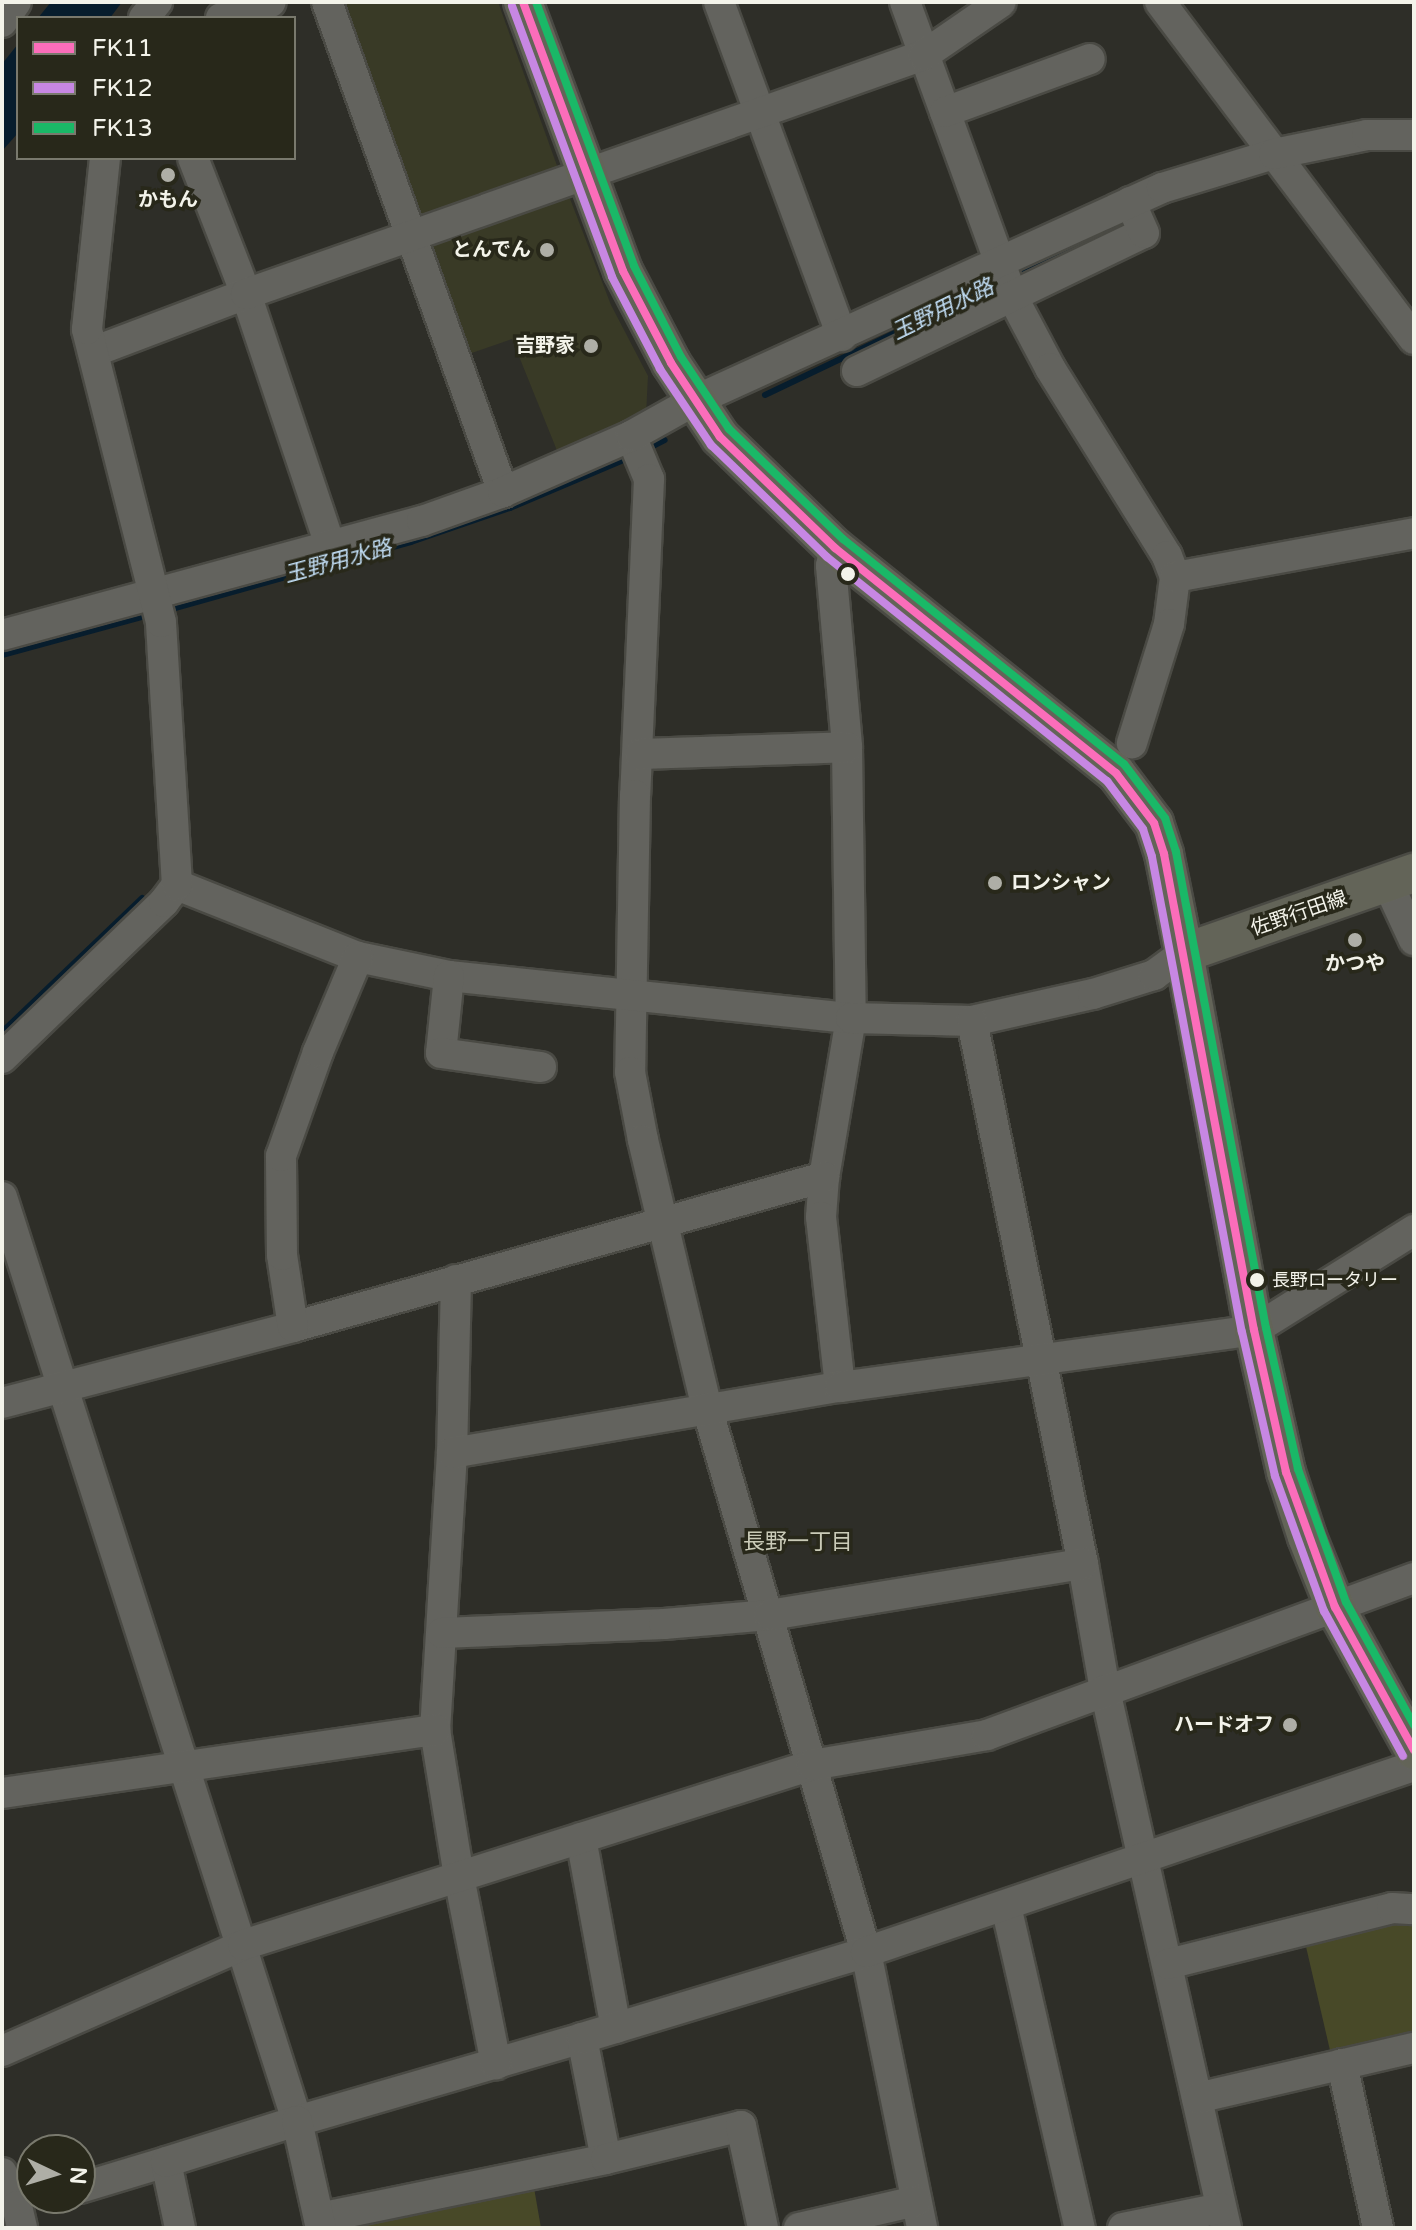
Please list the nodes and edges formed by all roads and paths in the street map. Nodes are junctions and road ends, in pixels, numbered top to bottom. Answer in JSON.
{"nodes":[{"id":1,"x":16,"y":2,"type":"edge"},
{"id":2,"x":271,"y":2,"type":"edge"},
{"id":3,"x":327,"y":2,"type":"edge"},
{"id":4,"x":523,"y":2,"type":"edge"},
{"id":5,"x":719,"y":2,"type":"edge"},
{"id":6,"x":905,"y":2,"type":"edge"},
{"id":7,"x":1001,"y":2,"type":"edge"},
{"id":8,"x":1160,"y":2,"type":"edge"},
{"id":9,"x":227,"y":16,"type":"edge"},
{"id":10,"x":2,"y":22,"type":"edge"},
{"id":11,"x":924,"y":55,"type":"junction"},
{"id":12,"x":1090,"y":59,"type":"dead end"},
{"id":13,"x":945,"y":112,"type":"junction"},
{"id":14,"x":760,"y":113,"type":"junction"},
{"id":15,"x":1414,"y":135,"type":"edge"},
{"id":16,"x":1274,"y":154,"type":"junction"},
{"id":17,"x":105,"y":160,"type":"edge"},
{"id":18,"x":194,"y":160,"type":"edge"},
{"id":19,"x":587,"y":174,"type":"junction"},
{"id":20,"x":410,"y":237,"type":"junction"},
{"id":21,"x":1007,"y":280,"type":"junction"},
{"id":22,"x":246,"y":294,"type":"junction"},
{"id":23,"x":842,"y":336,"type":"junction"},
{"id":24,"x":1414,"y":339,"type":"edge"},
{"id":25,"x":93,"y":352,"type":"junction"},
{"id":26,"x":857,"y":371,"type":"dead end"},
{"id":27,"x":694,"y":401,"type":"junction"},
{"id":28,"x":637,"y":447,"type":"junction"},
{"id":29,"x":503,"y":492,"type":"junction"},
{"id":30,"x":1414,"y":533,"type":"edge"},
{"id":31,"x":330,"y":545,"type":"junction"},
{"id":32,"x":835,"y":548,"type":"junction"},
{"id":33,"x":1175,"y":577,"type":"junction"},
{"id":34,"x":158,"y":606,"type":"junction"},
{"id":35,"x":2,"y":635,"type":"edge"},
{"id":36,"x":1132,"y":743,"type":"dead end"},
{"id":37,"x":847,"y":747,"type":"junction"},
{"id":38,"x":640,"y":754,"type":"junction"},
{"id":39,"x":1401,"y":879,"type":"edge"},
{"id":40,"x":177,"y":885,"type":"junction"},
{"id":41,"x":1414,"y":940,"type":"edge"},
{"id":42,"x":1184,"y":953,"type":"junction"},
{"id":43,"x":358,"y":957,"type":"junction"},
{"id":44,"x":449,"y":976,"type":"junction"},
{"id":45,"x":630,"y":993,"type":"junction"},
{"id":46,"x":851,"y":1018,"type":"junction"},
{"id":47,"x":972,"y":1021,"type":"junction"},
{"id":48,"x":2,"y":1058,"type":"edge"},
{"id":49,"x":541,"y":1067,"type":"dead end"},
{"id":50,"x":824,"y":1177,"type":"junction"},
{"id":51,"x":2,"y":1197,"type":"edge"},
{"id":52,"x":663,"y":1221,"type":"junction"},
{"id":53,"x":1414,"y":1230,"type":"edge"},
{"id":54,"x":456,"y":1280,"type":"junction"},
{"id":55,"x":293,"y":1327,"type":"junction"},
{"id":56,"x":1254,"y":1330,"type":"junction"},
{"id":57,"x":1041,"y":1359,"type":"junction"},
{"id":58,"x":64,"y":1385,"type":"junction"},
{"id":59,"x":840,"y":1387,"type":"junction"},
{"id":60,"x":2,"y":1403,"type":"edge"},
{"id":61,"x":707,"y":1408,"type":"junction"},
{"id":62,"x":452,"y":1453,"type":"junction"},
{"id":63,"x":1083,"y":1564,"type":"junction"},
{"id":64,"x":1414,"y":1578,"type":"edge"},
{"id":65,"x":1335,"y":1607,"type":"junction"},
{"id":66,"x":770,"y":1615,"type":"junction"},
{"id":67,"x":442,"y":1633,"type":"junction"},
{"id":68,"x":1105,"y":1690,"type":"junction"},
{"id":69,"x":435,"y":1730,"type":"junction"},
{"id":70,"x":1414,"y":1750,"type":"edge"},
{"id":71,"x":812,"y":1765,"type":"junction"},
{"id":72,"x":1414,"y":1766,"type":"edge"},
{"id":73,"x":182,"y":1768,"type":"junction"},
{"id":74,"x":2,"y":1793,"type":"edge"},
{"id":75,"x":581,"y":1838,"type":"junction"},
{"id":76,"x":1145,"y":1860,"type":"junction"},
{"id":77,"x":459,"y":1877,"type":"junction"},
{"id":78,"x":1006,"y":1906,"type":"junction"},
{"id":79,"x":1414,"y":1909,"type":"edge"},
{"id":80,"x":243,"y":1945,"type":"junction"},
{"id":81,"x":866,"y":1952,"type":"junction"},
{"id":82,"x":1168,"y":1964,"type":"junction"},
{"id":83,"x":616,"y":2028,"type":"junction"},
{"id":84,"x":582,"y":2038,"type":"junction"},
{"id":85,"x":1414,"y":2048,"type":"edge"},
{"id":86,"x":2,"y":2051,"type":"edge"},
{"id":87,"x":496,"y":2064,"type":"junction"},
{"id":88,"x":1342,"y":2064,"type":"junction"},
{"id":89,"x":1197,"y":2098,"type":"junction"},
{"id":90,"x":297,"y":2121,"type":"junction"},
{"id":91,"x":606,"y":2159,"type":"junction"},
{"id":92,"x":166,"y":2162,"type":"junction"},
{"id":93,"x":2,"y":2173,"type":"edge"},
{"id":94,"x":96,"y":2183,"type":"edge"},
{"id":95,"x":16,"y":2201,"type":"edge"},
{"id":96,"x":919,"y":2215,"type":"edge"},
{"id":97,"x":1224,"y":2218,"type":"edge"},
{"id":98,"x":320,"y":2223,"type":"edge"},
{"id":99,"x":180,"y":2228,"type":"edge"},
{"id":100,"x":763,"y":2228,"type":"edge"},
{"id":101,"x":799,"y":2228,"type":"edge"},
{"id":102,"x":1080,"y":2228,"type":"edge"},
{"id":103,"x":1123,"y":2228,"type":"edge"},
{"id":104,"x":1378,"y":2228,"type":"edge"}],
"edges":[{"from":1,"to":10,"type":"street"},
{"from":2,"to":9,"type":"street"},
{"from":3,"to":20,"type":"street"},
{"from":4,"to":19,"type":"main road"},
{"from":5,"to":14,"type":"street"},
{"from":6,"to":11,"type":"street"},
{"from":7,"to":11,"type":"street"},
{"from":8,"to":16,"type":"street"},
{"from":11,"to":13,"type":"street"},
{"from":11,"to":14,"type":"street"},
{"from":12,"to":13,"type":"street"},
{"from":13,"to":21,"type":"street"},
{"from":14,"to":19,"type":"street"},
{"from":14,"to":23,"type":"street"},
{"from":15,"to":16,"type":"street"},
{"from":16,"to":21,"type":"street"},
{"from":16,"to":24,"type":"street"},
{"from":17,"to":25,"type":"street"},
{"from":18,"to":22,"type":"street"},
{"from":19,"to":20,"type":"street"},
{"from":19,"to":27,"type":"main road"},
{"from":20,"to":22,"type":"street"},
{"from":20,"to":29,"type":"street"},
{"from":21,"to":23,"type":"street"},
{"from":21,"to":26,"type":"street"},
{"from":21,"to":33,"type":"street"},
{"from":22,"to":25,"type":"street"},
{"from":22,"to":31,"type":"street"},
{"from":23,"to":27,"type":"street"},
{"from":25,"to":34,"type":"street"},
{"from":27,"to":28,"type":"street"},
{"from":27,"to":32,"type":"main road"},
{"from":28,"to":29,"type":"street"},
{"from":28,"to":38,"type":"street"},
{"from":29,"to":31,"type":"street"},
{"from":30,"to":33,"type":"street"},
{"from":31,"to":34,"type":"street"},
{"from":32,"to":37,"type":"street"},
{"from":32,"to":42,"type":"main road"},
{"from":33,"to":36,"type":"street"},
{"from":34,"to":35,"type":"street"},
{"from":34,"to":40,"type":"street"},
{"from":37,"to":38,"type":"street"},
{"from":37,"to":46,"type":"street"},
{"from":38,"to":45,"type":"street"},
{"from":39,"to":41,"type":"street"},
{"from":39,"to":42,"type":"main road","name":"佐野行田線"},
{"from":40,"to":43,"type":"street"},
{"from":40,"to":48,"type":"street"},
{"from":42,"to":47,"type":"street"},
{"from":42,"to":56,"type":"main road"},
{"from":43,"to":44,"type":"street"},
{"from":43,"to":55,"type":"street"},
{"from":44,"to":45,"type":"street"},
{"from":44,"to":49,"type":"street"},
{"from":45,"to":46,"type":"street"},
{"from":45,"to":52,"type":"street"},
{"from":46,"to":47,"type":"street"},
{"from":46,"to":50,"type":"street"},
{"from":47,"to":57,"type":"street"},
{"from":50,"to":52,"type":"street"},
{"from":50,"to":59,"type":"street"},
{"from":51,"to":58,"type":"street"},
{"from":52,"to":54,"type":"street"},
{"from":52,"to":61,"type":"street"},
{"from":53,"to":56,"type":"street"},
{"from":54,"to":55,"type":"street"},
{"from":54,"to":62,"type":"street"},
{"from":55,"to":58,"type":"street"},
{"from":56,"to":57,"type":"street"},
{"from":56,"to":65,"type":"main road"},
{"from":57,"to":59,"type":"street"},
{"from":57,"to":63,"type":"street"},
{"from":58,"to":60,"type":"street"},
{"from":58,"to":73,"type":"street"},
{"from":59,"to":61,"type":"street"},
{"from":61,"to":62,"type":"street"},
{"from":61,"to":66,"type":"street"},
{"from":62,"to":67,"type":"street"},
{"from":63,"to":66,"type":"street"},
{"from":63,"to":68,"type":"street"},
{"from":64,"to":65,"type":"street"},
{"from":65,"to":68,"type":"street"},
{"from":65,"to":70,"type":"main road"},
{"from":66,"to":67,"type":"street"},
{"from":66,"to":71,"type":"street"},
{"from":67,"to":69,"type":"street"},
{"from":68,"to":71,"type":"street"},
{"from":68,"to":76,"type":"street"},
{"from":69,"to":73,"type":"street"},
{"from":69,"to":77,"type":"street"},
{"from":71,"to":75,"type":"street"},
{"from":71,"to":81,"type":"street"},
{"from":72,"to":76,"type":"street"},
{"from":73,"to":74,"type":"street"},
{"from":73,"to":80,"type":"street"},
{"from":75,"to":77,"type":"street"},
{"from":75,"to":83,"type":"street"},
{"from":76,"to":78,"type":"street"},
{"from":76,"to":82,"type":"street"},
{"from":77,"to":80,"type":"street"},
{"from":77,"to":87,"type":"street"},
{"from":78,"to":81,"type":"street"},
{"from":78,"to":102,"type":"street"},
{"from":79,"to":82,"type":"street"},
{"from":80,"to":86,"type":"street"},
{"from":80,"to":90,"type":"street"},
{"from":81,"to":83,"type":"street"},
{"from":81,"to":96,"type":"street"},
{"from":82,"to":89,"type":"street"},
{"from":83,"to":84,"type":"street"},
{"from":84,"to":87,"type":"street"},
{"from":84,"to":91,"type":"street"},
{"from":85,"to":88,"type":"street"},
{"from":87,"to":90,"type":"street"},
{"from":88,"to":89,"type":"street"},
{"from":88,"to":104,"type":"street"},
{"from":89,"to":97,"type":"street"},
{"from":90,"to":92,"type":"street"},
{"from":90,"to":98,"type":"street"},
{"from":91,"to":98,"type":"street"},
{"from":91,"to":100,"type":"street"},
{"from":92,"to":94,"type":"street"},
{"from":92,"to":99,"type":"street"},
{"from":93,"to":95,"type":"street"},
{"from":96,"to":101,"type":"street"},
{"from":97,"to":103,"type":"street"}]}
